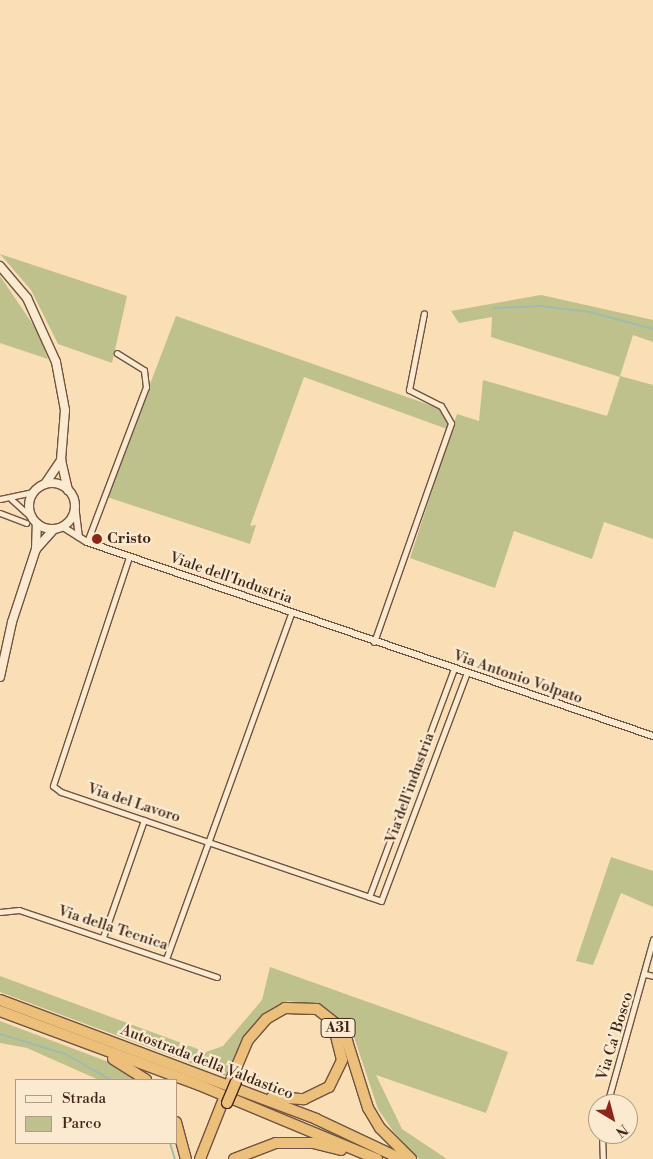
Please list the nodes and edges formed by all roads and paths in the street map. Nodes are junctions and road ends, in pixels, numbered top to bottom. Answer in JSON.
{"nodes":[{"id":1,"x":0,"y":266,"type":"edge"},
{"id":2,"x":424,"y":313,"type":"dead end"},
{"id":3,"x":117,"y":353,"type":"dead end"},
{"id":4,"x":61,"y":460,"type":"junction"},
{"id":5,"x":45,"y":484,"type":"junction"},
{"id":6,"x":68,"y":490,"type":"junction"},
{"id":7,"x":34,"y":492,"type":"junction"},
{"id":8,"x":0,"y":498,"type":"edge"},
{"id":9,"x":11,"y":499,"type":"junction"},
{"id":10,"x":75,"y":505,"type":"junction"},
{"id":11,"x":0,"y":513,"type":"edge"},
{"id":12,"x":31,"y":521,"type":"junction"},
{"id":13,"x":62,"y":526,"type":"junction"},
{"id":14,"x":54,"y":529,"type":"junction"},
{"id":15,"x":80,"y":538,"type":"junction"},
{"id":16,"x":87,"y":542,"type":"junction"},
{"id":17,"x":36,"y":550,"type":"junction"},
{"id":18,"x":129,"y":557,"type":"junction"},
{"id":19,"x":291,"y":614,"type":"junction"},
{"id":20,"x":374,"y":642,"type":"junction"},
{"id":21,"x":454,"y":668,"type":"junction"},
{"id":22,"x":467,"y":672,"type":"junction"},
{"id":23,"x":0,"y":677,"type":"edge"},
{"id":24,"x":653,"y":736,"type":"edge"},
{"id":25,"x":144,"y":820,"type":"junction"},
{"id":26,"x":209,"y":841,"type":"junction"},
{"id":27,"x":374,"y":884,"type":"junction"},
{"id":28,"x":386,"y":888,"type":"junction"},
{"id":29,"x":370,"y":897,"type":"junction"},
{"id":30,"x":0,"y":912,"type":"edge"},
{"id":31,"x":103,"y":937,"type":"junction"},
{"id":32,"x":653,"y":940,"type":"edge"},
{"id":33,"x":166,"y":959,"type":"junction"},
{"id":34,"x":645,"y":974,"type":"junction"},
{"id":35,"x":653,"y":976,"type":"edge"},
{"id":36,"x":217,"y":977,"type":"dead end"},
{"id":37,"x":0,"y":1000,"type":"edge"},
{"id":38,"x":0,"y":1011,"type":"edge"},
{"id":39,"x":0,"y":1016,"type":"edge"},
{"id":40,"x":144,"y":1079,"type":"edge"},
{"id":41,"x":235,"y":1083,"type":"junction"},
{"id":42,"x":610,"y":1094,"type":"edge"},
{"id":43,"x":225,"y":1102,"type":"junction"},
{"id":44,"x":178,"y":1129,"type":"edge"},
{"id":45,"x":602,"y":1144,"type":"edge"},
{"id":46,"x":186,"y":1159,"type":"edge"},
{"id":47,"x":200,"y":1159,"type":"edge"},
{"id":48,"x":206,"y":1159,"type":"edge"},
{"id":49,"x":234,"y":1159,"type":"edge"},
{"id":50,"x":364,"y":1159,"type":"edge"},
{"id":51,"x":377,"y":1159,"type":"edge"},
{"id":52,"x":402,"y":1159,"type":"edge"},
{"id":53,"x":412,"y":1159,"type":"edge"},
{"id":54,"x":603,"y":1159,"type":"edge"}],
"edges":[{"from":1,"to":4,"type":"main road"},
{"from":2,"to":20,"type":"street"},
{"from":3,"to":16,"type":"street"},
{"from":4,"to":5,"type":"main road"},
{"from":4,"to":6,"type":"main road"},
{"from":5,"to":6,"type":"main road"},
{"from":5,"to":7,"type":"main road"},
{"from":6,"to":10,"type":"main road"},
{"from":7,"to":9,"type":"street"},
{"from":7,"to":12,"type":"main road"},
{"from":8,"to":9,"type":"street"},
{"from":9,"to":12,"type":"street"},
{"from":10,"to":13,"type":"main road"},
{"from":10,"to":15,"type":"street"},
{"from":11,"to":12,"type":"street"},
{"from":12,"to":14,"type":"main road"},
{"from":12,"to":17,"type":"main road"},
{"from":13,"to":14,"type":"main road"},
{"from":13,"to":15,"type":"street","name":"Viale dell'Industria"},
{"from":14,"to":17,"type":"main road"},
{"from":15,"to":16,"type":"street","name":"Viale dell'Industria"},
{"from":16,"to":18,"type":"street","name":"Viale dell'Industria"},
{"from":17,"to":23,"type":"main road"},
{"from":18,"to":19,"type":"street","name":"Viale dell'Industria"},
{"from":18,"to":25,"type":"street","name":"Via del Lavoro"},
{"from":19,"to":20,"type":"street","name":"Viale dell'Industria"},
{"from":19,"to":26,"type":"street"},
{"from":20,"to":21,"type":"street","name":"Via Antonio Volpato"},
{"from":21,"to":22,"type":"street","name":"Via Antonio Volpato"},
{"from":21,"to":27,"type":"street","name":"Via dell'industria"},
{"from":22,"to":24,"type":"street","name":"Via Antonio Volpato"},
{"from":22,"to":28,"type":"street","name":"Via dell'industria"},
{"from":25,"to":26,"type":"street","name":"Via del Lavoro"},
{"from":25,"to":31,"type":"street"},
{"from":26,"to":29,"type":"street"},
{"from":26,"to":33,"type":"street"},
{"from":27,"to":28,"type":"street"},
{"from":27,"to":29,"type":"street","name":"Via dell'industria"},
{"from":28,"to":29,"type":"street"},
{"from":30,"to":31,"type":"street","name":"Via della Tecnica"},
{"from":31,"to":33,"type":"street","name":"Via della Tecnica"},
{"from":32,"to":34,"type":"street","name":"Via Ca' Bosco"},
{"from":33,"to":36,"type":"street","name":"Via della Tecnica"},
{"from":34,"to":35,"type":"street"},
{"from":34,"to":42,"type":"street","name":"Via Ca' Bosco"},
{"from":37,"to":41,"type":"highway","name":"Autostrada della Valdastico"},
{"from":38,"to":51,"type":"highway","name":"Autostrada della Valdastico"},
{"from":39,"to":40,"type":"highway"},
{"from":41,"to":41,"type":"highway","number":"A31"},
{"from":41,"to":43,"type":"highway","number":"A31","bridge":true},
{"from":41,"to":52,"type":"highway","name":"Autostrada della Valdastico"},
{"from":41,"to":53,"type":"highway","number":"A31"},
{"from":43,"to":47,"type":"highway","number":"A31"},
{"from":43,"to":48,"type":"highway","number":"A31"},
{"from":44,"to":46,"type":"highway"},
{"from":45,"to":54,"type":"street"},
{"from":49,"to":50,"type":"highway"}]}
